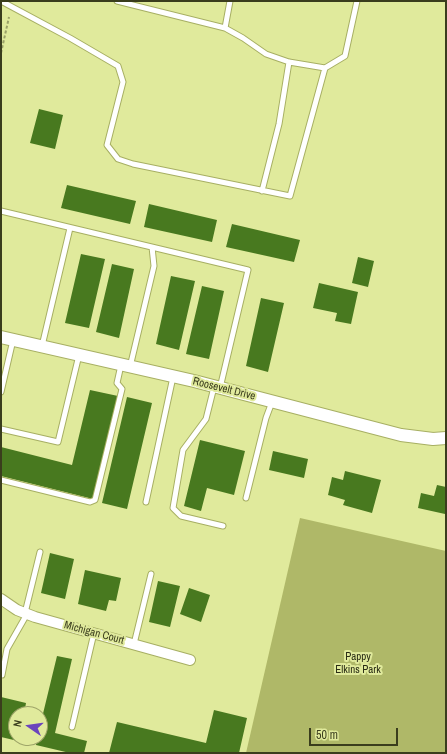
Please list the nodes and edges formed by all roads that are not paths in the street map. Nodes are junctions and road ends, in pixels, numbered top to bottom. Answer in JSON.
{"nodes":[{"id":1,"x":1,"y":1,"type":"edge"},
{"id":2,"x":117,"y":1,"type":"edge"},
{"id":3,"x":230,"y":1,"type":"edge"},
{"id":4,"x":357,"y":1,"type":"edge"},
{"id":5,"x":225,"y":28,"type":"junction"},
{"id":6,"x":289,"y":62,"type":"junction"},
{"id":7,"x":325,"y":68,"type":"junction"},
{"id":8,"x":262,"y":191,"type":"junction"},
{"id":9,"x":1,"y":211,"type":"edge"},
{"id":10,"x":70,"y":228,"type":"junction"},
{"id":11,"x":152,"y":247,"type":"junction"},
{"id":12,"x":7,"y":339,"type":"edge"},
{"id":13,"x":42,"y":347,"type":"junction"},
{"id":14,"x":78,"y":355,"type":"junction"},
{"id":15,"x":126,"y":366,"type":"junction"},
{"id":16,"x":173,"y":376,"type":"junction"},
{"id":17,"x":217,"y":387,"type":"junction"},
{"id":18,"x":1,"y":392,"type":"edge"},
{"id":19,"x":272,"y":401,"type":"junction"},
{"id":20,"x":1,"y":429,"type":"edge"},
{"id":21,"x":446,"y":438,"type":"edge"},
{"id":22,"x":1,"y":480,"type":"edge"},
{"id":23,"x":246,"y":498,"type":"dead end"},
{"id":24,"x":146,"y":502,"type":"dead end"},
{"id":25,"x":223,"y":526,"type":"dead end"},
{"id":26,"x":40,"y":552,"type":"dead end"},
{"id":27,"x":151,"y":574,"type":"dead end"},
{"id":28,"x":1,"y":599,"type":"edge"},
{"id":29,"x":26,"y":613,"type":"junction"},
{"id":30,"x":94,"y":633,"type":"junction"},
{"id":31,"x":134,"y":644,"type":"junction"},
{"id":32,"x":190,"y":660,"type":"dead end"},
{"id":33,"x":2,"y":675,"type":"edge"},
{"id":34,"x":72,"y":727,"type":"dead end"}],
"edges":[{"from":1,"to":8,"type":"lane"},
{"from":2,"to":5,"type":"lane"},
{"from":3,"to":5,"type":"lane"},
{"from":4,"to":7,"type":"lane"},
{"from":5,"to":6,"type":"lane"},
{"from":6,"to":7,"type":"lane"},
{"from":6,"to":8,"type":"lane"},
{"from":7,"to":8,"type":"lane"},
{"from":9,"to":10,"type":"lane"},
{"from":10,"to":11,"type":"lane"},
{"from":10,"to":13,"type":"lane"},
{"from":11,"to":15,"type":"lane"},
{"from":11,"to":17,"type":"lane"},
{"from":12,"to":13,"type":"street","name":"Roosevelt Drive"},
{"from":12,"to":18,"type":"lane"},
{"from":13,"to":14,"type":"street","name":"Roosevelt Drive"},
{"from":14,"to":15,"type":"street","name":"Roosevelt Drive"},
{"from":14,"to":20,"type":"lane"},
{"from":15,"to":16,"type":"street","name":"Roosevelt Drive"},
{"from":15,"to":22,"type":"lane"},
{"from":16,"to":17,"type":"street","name":"Roosevelt Drive"},
{"from":16,"to":24,"type":"lane"},
{"from":17,"to":19,"type":"street","name":"Roosevelt Drive"},
{"from":17,"to":25,"type":"lane"},
{"from":19,"to":21,"type":"street","name":"Roosevelt Drive"},
{"from":19,"to":23,"type":"lane"},
{"from":26,"to":29,"type":"lane"},
{"from":27,"to":31,"type":"lane"},
{"from":28,"to":29,"type":"street","name":"Michigan Court"},
{"from":29,"to":30,"type":"street","name":"Michigan Court"},
{"from":29,"to":33,"type":"lane"},
{"from":30,"to":31,"type":"street","name":"Michigan Court"},
{"from":30,"to":34,"type":"lane"},
{"from":31,"to":32,"type":"street","name":"Michigan Court"}]}
